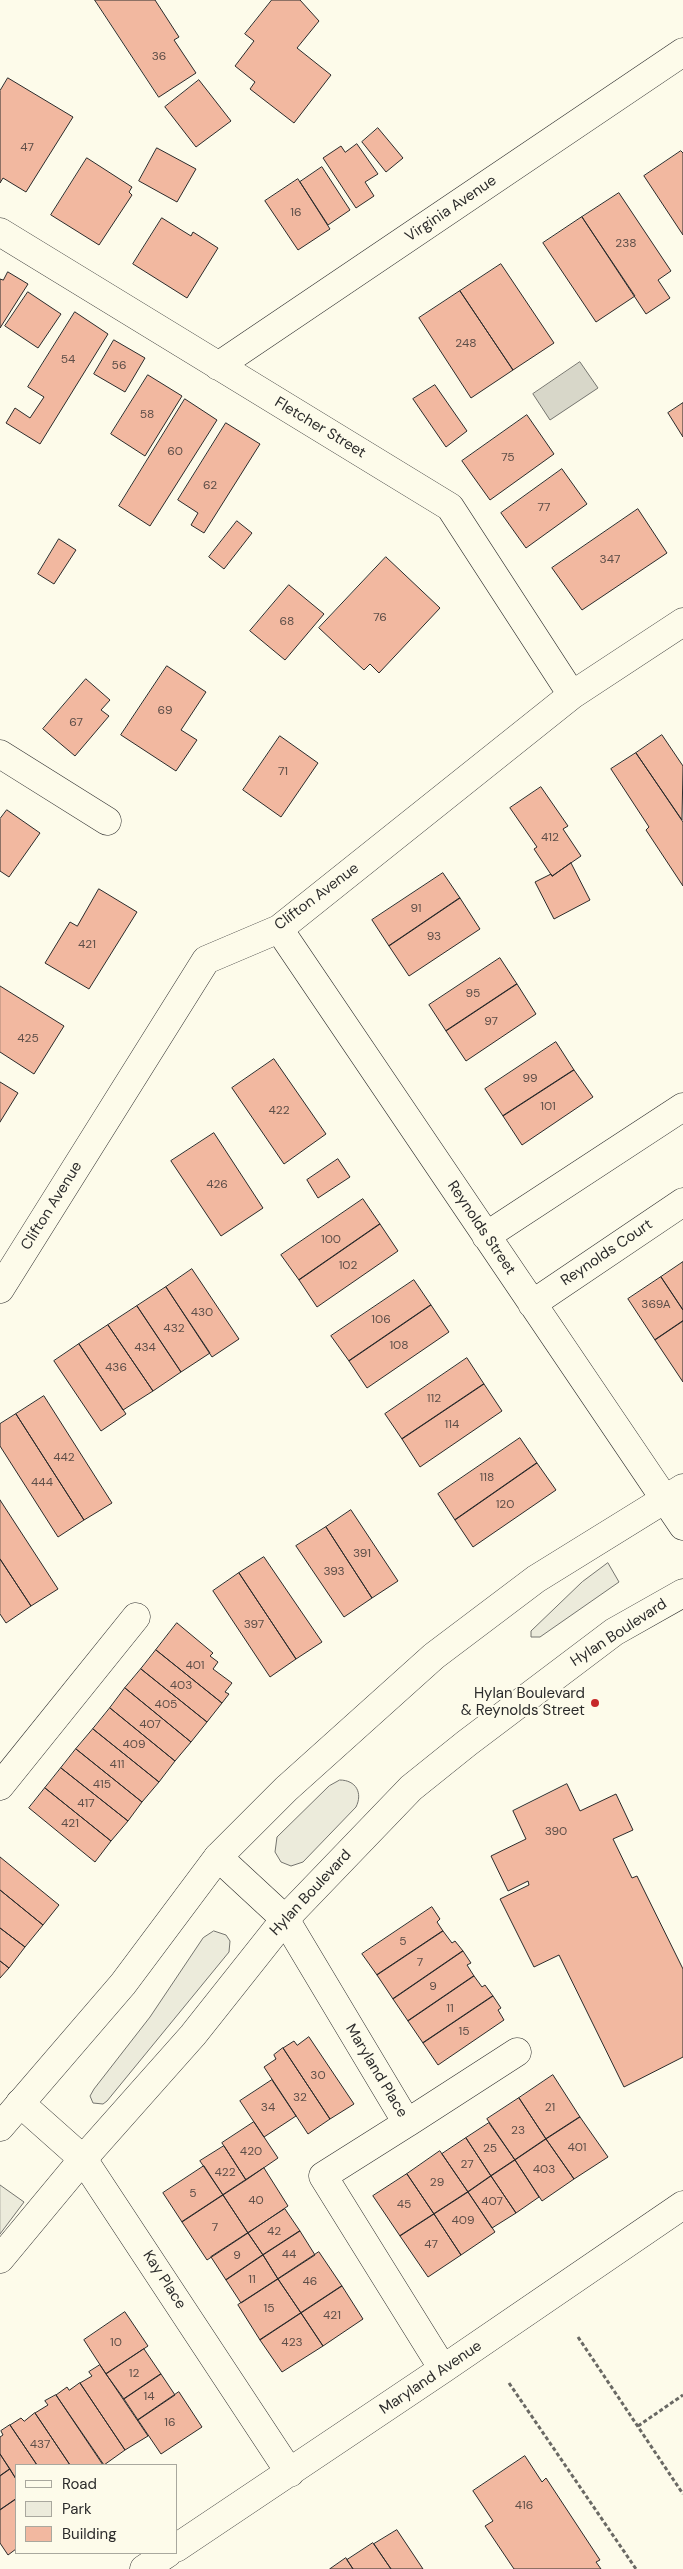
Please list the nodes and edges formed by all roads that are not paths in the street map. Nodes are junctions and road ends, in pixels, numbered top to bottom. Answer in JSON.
{"nodes":[{"id":1,"x":683,"y":52,"type":"edge"},
{"id":2,"x":0,"y":232,"type":"edge"},
{"id":3,"x":218,"y":366,"type":"junction"},
{"id":4,"x":683,"y":622,"type":"edge"},
{"id":5,"x":572,"y":695,"type":"junction"},
{"id":6,"x":0,"y":754,"type":"edge"},
{"id":7,"x":107,"y":821,"type":"dead end"},
{"id":8,"x":279,"y":929,"type":"junction"},
{"id":9,"x":683,"y":1107,"type":"edge"},
{"id":10,"x":683,"y":1202,"type":"edge"},
{"id":11,"x":486,"y":1236,"type":"junction"},
{"id":12,"x":0,"y":1290,"type":"edge"},
{"id":13,"x":532,"y":1304,"type":"junction"},
{"id":14,"x":674,"y":1494,"type":"edge"},
{"id":15,"x":683,"y":1526,"type":"edge"},
{"id":16,"x":683,"y":1593,"type":"edge"},
{"id":17,"x":136,"y":1617,"type":"dead end"},
{"id":18,"x":0,"y":1786,"type":"edge"},
{"id":19,"x":218,"y":1858,"type":"junction"},
{"id":20,"x":285,"y":1919,"type":"junction"},
{"id":21,"x":517,"y":2052,"type":"dead end"},
{"id":22,"x":20,"y":2103,"type":"junction"},
{"id":23,"x":407,"y":2123,"type":"junction"},
{"id":24,"x":0,"y":2127,"type":"edge"},
{"id":25,"x":83,"y":2159,"type":"junction"},
{"id":26,"x":683,"y":2205,"type":"edge"},
{"id":27,"x":0,"y":2259,"type":"edge"},
{"id":28,"x":444,"y":2370,"type":"junction"},
{"id":29,"x":290,"y":2472,"type":"junction"},
{"id":30,"x":178,"y":2547,"type":"edge"},
{"id":31,"x":166,"y":2554,"type":"edge"},
{"id":32,"x":144,"y":2569,"type":"edge"}],
"edges":[{"from":1,"to":3,"type":"street","name":"Virginia Avenue"},
{"from":2,"to":3,"type":"street","name":"Fletcher Street"},
{"from":3,"to":5,"type":"street","name":"Fletcher Street"},
{"from":4,"to":5,"type":"street","name":"Clifton Avenue"},
{"from":5,"to":8,"type":"street","name":"Clifton Avenue"},
{"from":6,"to":7,"type":"street"},
{"from":8,"to":11,"type":"street","name":"Reynolds Street"},
{"from":8,"to":12,"type":"street","name":"Clifton Avenue"},
{"from":9,"to":11,"type":"street"},
{"from":10,"to":13,"type":"street","name":"Reynolds Court"},
{"from":11,"to":13,"type":"street","name":"Reynolds Street"},
{"from":13,"to":14,"type":"street","name":"Reynolds Street"},
{"from":14,"to":15,"type":"street","name":"Reynolds Street"},
{"from":14,"to":19,"type":"street"},
{"from":16,"to":20,"type":"street","name":"Hylan Boulevard"},
{"from":17,"to":18,"type":"street"},
{"from":19,"to":20,"type":"street","name":"Maryland Place"},
{"from":19,"to":22,"type":"street"},
{"from":20,"to":23,"type":"street","name":"Maryland Place"},
{"from":20,"to":25,"type":"street","name":"Hylan Boulevard"},
{"from":21,"to":23,"type":"street"},
{"from":22,"to":24,"type":"street"},
{"from":22,"to":25,"type":"street","name":"Kay Place"},
{"from":23,"to":28,"type":"street","name":"Maryland Place"},
{"from":25,"to":27,"type":"street","name":"Hylan Boulevard"},
{"from":25,"to":29,"type":"street","name":"Kay Place"},
{"from":26,"to":28,"type":"street","name":"Maryland Avenue"},
{"from":28,"to":29,"type":"street","name":"Maryland Avenue"},
{"from":29,"to":30,"type":"street","name":"Maryland Avenue"},
{"from":31,"to":32,"type":"street"}]}
